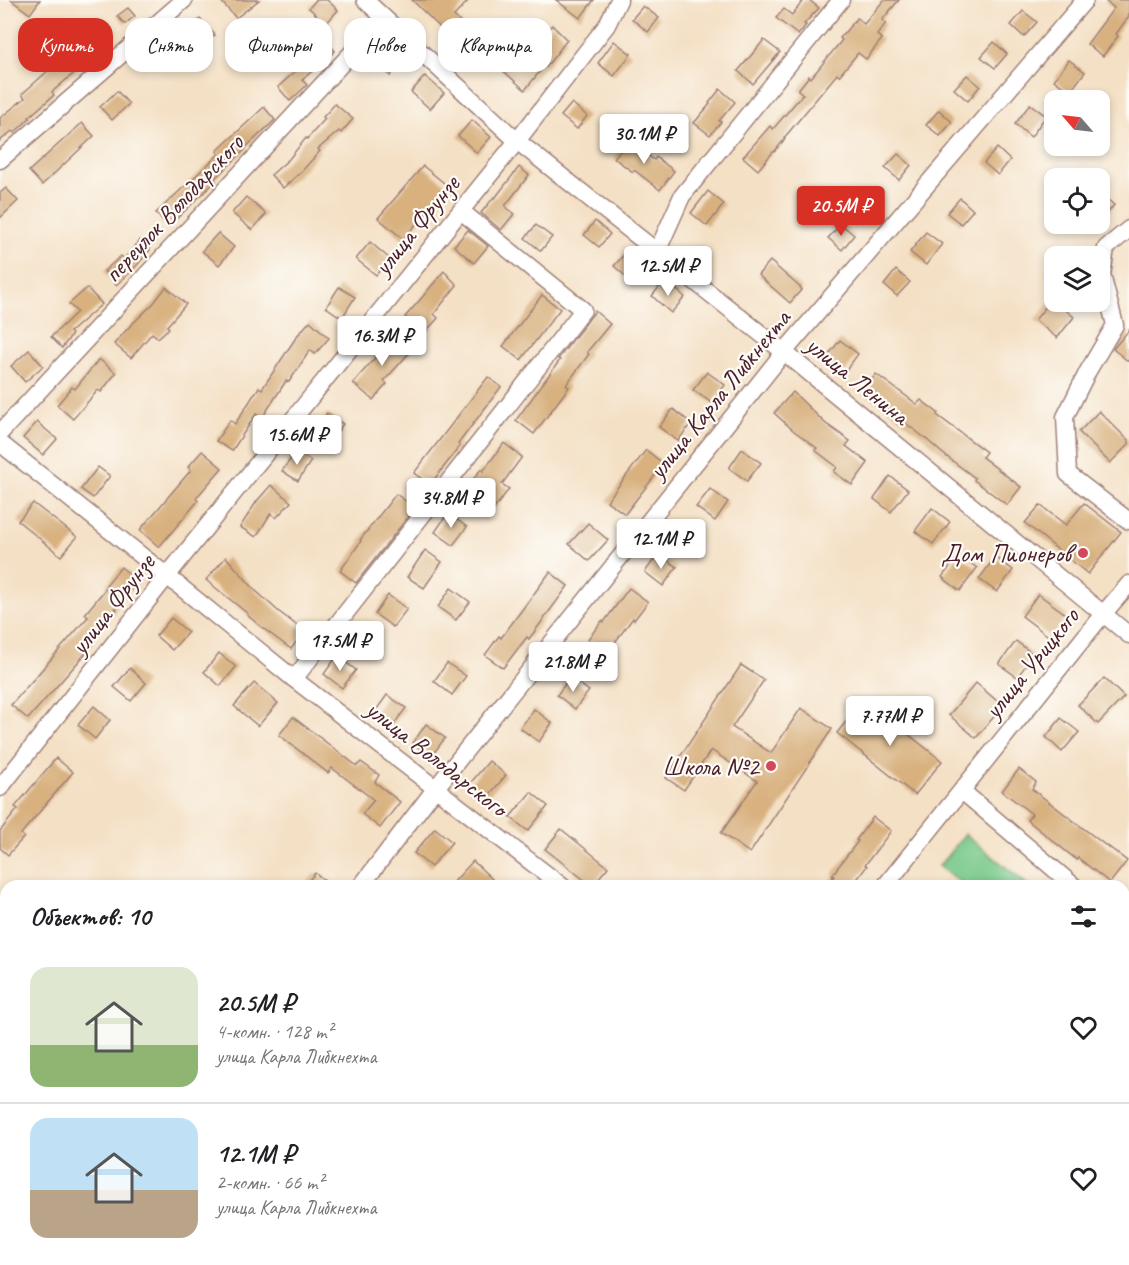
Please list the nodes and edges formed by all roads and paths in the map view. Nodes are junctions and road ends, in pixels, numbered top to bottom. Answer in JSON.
{"nodes":[{"id":1,"x":184,"y":0,"type":"edge"},
{"id":2,"x":365,"y":0,"type":"edge"},
{"id":3,"x":619,"y":0,"type":"edge"},
{"id":4,"x":841,"y":0,"type":"edge"},
{"id":5,"x":1085,"y":0,"type":"edge"},
{"id":6,"x":384,"y":18,"type":"edge"},
{"id":7,"x":426,"y":57,"type":"edge"},
{"id":8,"x":344,"y":61,"type":"edge"},
{"id":9,"x":517,"y":141,"type":"junction"},
{"id":10,"x":0,"y":160,"type":"edge"},
{"id":11,"x":461,"y":211,"type":"junction"},
{"id":12,"x":1129,"y":229,"type":"edge"},
{"id":13,"x":657,"y":252,"type":"junction"},
{"id":14,"x":784,"y":352,"type":"junction"},
{"id":15,"x":0,"y":433,"type":"edge"},
{"id":16,"x":0,"y":443,"type":"edge"},
{"id":17,"x":1129,"y":521,"type":"edge"},
{"id":18,"x":167,"y":576,"type":"junction"},
{"id":19,"x":1129,"y":584,"type":"edge"},
{"id":20,"x":1103,"y":614,"type":"junction"},
{"id":21,"x":1129,"y":634,"type":"edge"},
{"id":22,"x":294,"y":679,"type":"junction"},
{"id":23,"x":0,"y":788,"type":"edge"},
{"id":24,"x":435,"y":789,"type":"junction"},
{"id":25,"x":962,"y":791,"type":"junction"},
{"id":26,"x":366,"y":880,"type":"edge"},
{"id":27,"x":553,"y":880,"type":"edge"},
{"id":28,"x":890,"y":880,"type":"edge"},
{"id":29,"x":1067,"y":880,"type":"edge"}],
"edges":[{"from":1,"to":10,"type":"street"},
{"from":2,"to":6,"type":"street","name":"улица Ленина"},
{"from":3,"to":9,"type":"street","name":"улица Фрунзе"},
{"from":4,"to":13,"type":"street"},
{"from":5,"to":14,"type":"street","name":"улица Карла Либкнехта"},
{"from":7,"to":9,"type":"street","name":"улица Ленина"},
{"from":8,"to":15,"type":"street","name":"переулок Володарского"},
{"from":9,"to":11,"type":"street","name":"улица Фрунзе"},
{"from":9,"to":13,"type":"street","name":"улица Ленина"},
{"from":11,"to":18,"type":"street","name":"улица Фрунзе"},
{"from":11,"to":22,"type":"street"},
{"from":12,"to":17,"type":"street"},
{"from":13,"to":14,"type":"street","name":"улица Ленина"},
{"from":14,"to":20,"type":"street","name":"улица Ленина"},
{"from":14,"to":24,"type":"street","name":"улица Карла Либкнехта"},
{"from":16,"to":18,"type":"street","name":"улица Володарского"},
{"from":18,"to":22,"type":"street","name":"улица Володарского"},
{"from":18,"to":23,"type":"street","name":"улица Фрунзе"},
{"from":19,"to":20,"type":"street","name":"улица Урицкого"},
{"from":20,"to":21,"type":"street","name":"улица Ленина"},
{"from":20,"to":25,"type":"street","name":"улица Урицкого"},
{"from":22,"to":24,"type":"street","name":"улица Володарского"},
{"from":24,"to":26,"type":"street","name":"улица Карла Либкнехта"},
{"from":24,"to":27,"type":"street","name":"улица Володарского"},
{"from":25,"to":28,"type":"street","name":"улица Урицкого"},
{"from":25,"to":29,"type":"street"}]}
